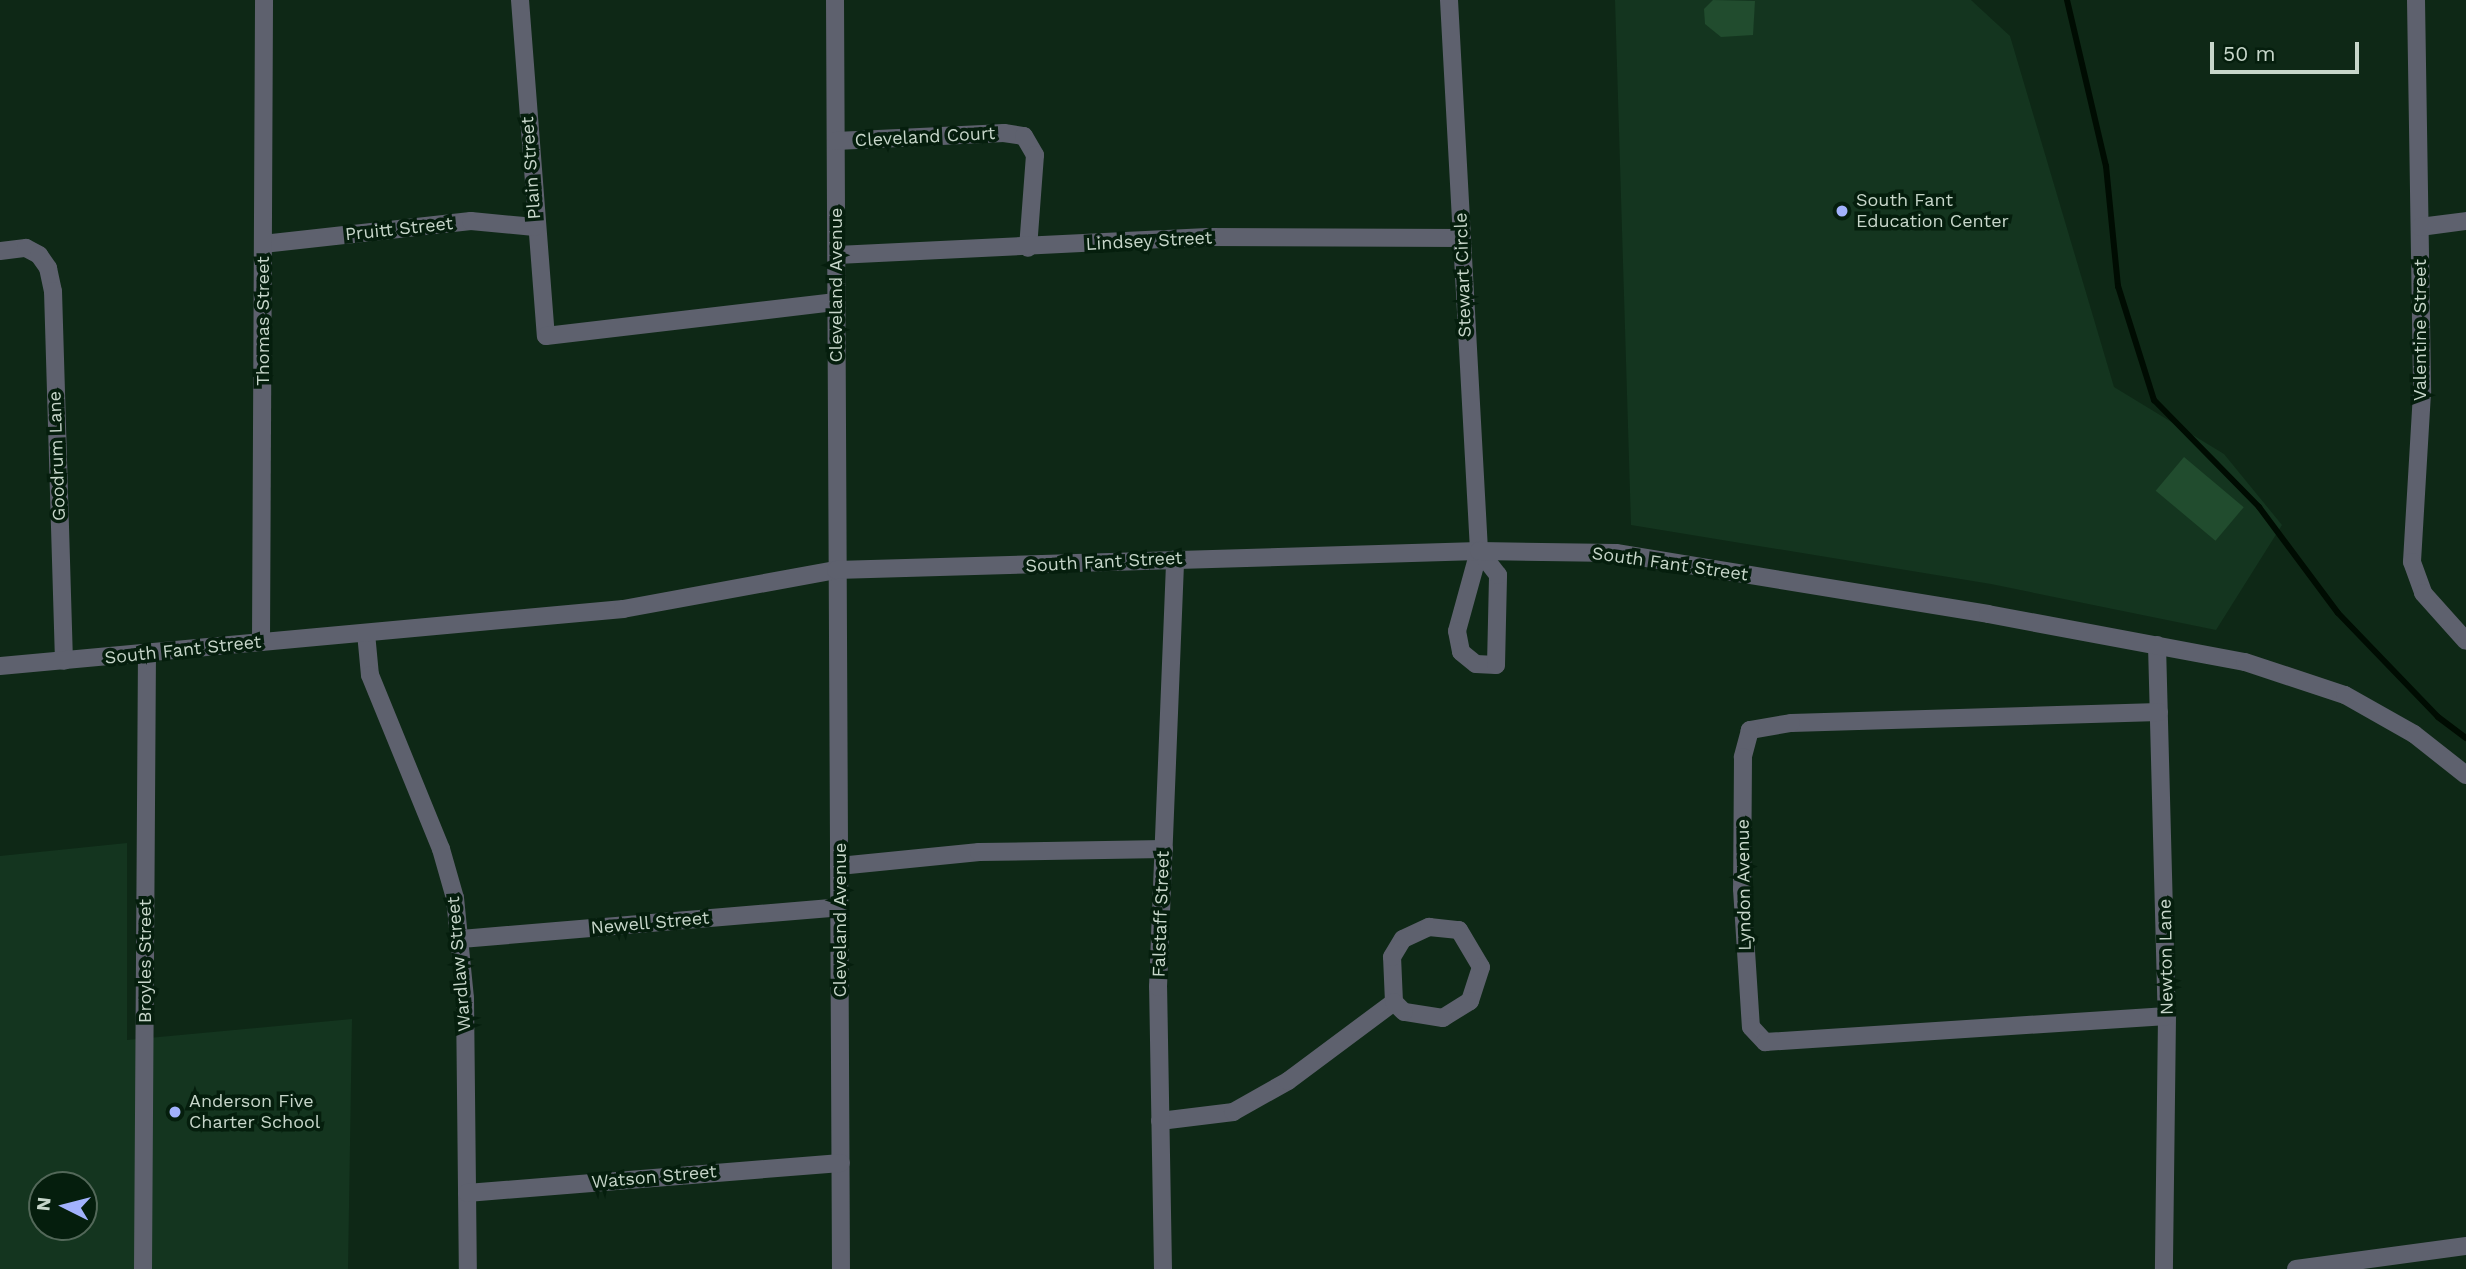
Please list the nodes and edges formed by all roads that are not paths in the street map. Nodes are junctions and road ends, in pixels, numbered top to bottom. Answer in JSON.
{"nodes":[{"id":1,"x":264,"y":0,"type":"edge"},
{"id":2,"x":520,"y":0,"type":"edge"},
{"id":3,"x":835,"y":0,"type":"edge"},
{"id":4,"x":1449,"y":0,"type":"edge"},
{"id":5,"x":2416,"y":0,"type":"edge"},
{"id":6,"x":836,"y":141,"type":"junction"},
{"id":7,"x":2466,"y":221,"type":"edge"},
{"id":8,"x":535,"y":227,"type":"junction"},
{"id":9,"x":2420,"y":227,"type":"junction"},
{"id":10,"x":1462,"y":238,"type":"junction"},
{"id":11,"x":263,"y":244,"type":"junction"},
{"id":12,"x":1028,"y":248,"type":"junction"},
{"id":13,"x":0,"y":251,"type":"edge"},
{"id":14,"x":836,"y":255,"type":"junction"},
{"id":15,"x":836,"y":302,"type":"junction"},
{"id":16,"x":1479,"y":551,"type":"junction"},
{"id":17,"x":1175,"y":559,"type":"junction"},
{"id":18,"x":836,"y":570,"type":"junction"},
{"id":19,"x":366,"y":633,"type":"junction"},
{"id":20,"x":2466,"y":641,"type":"edge"},
{"id":21,"x":261,"y":642,"type":"junction"},
{"id":22,"x":2157,"y":645,"type":"junction"},
{"id":23,"x":147,"y":653,"type":"junction"},
{"id":24,"x":64,"y":661,"type":"junction"},
{"id":25,"x":0,"y":666,"type":"edge"},
{"id":26,"x":2159,"y":712,"type":"junction"},
{"id":27,"x":2466,"y":775,"type":"edge"},
{"id":28,"x":1164,"y":849,"type":"junction"},
{"id":29,"x":839,"y":866,"type":"junction"},
{"id":30,"x":840,"y":907,"type":"junction"},
{"id":31,"x":461,"y":939,"type":"junction"},
{"id":32,"x":1394,"y":1002,"type":"junction"},
{"id":33,"x":2167,"y":1016,"type":"junction"},
{"id":34,"x":1160,"y":1121,"type":"junction"},
{"id":35,"x":841,"y":1163,"type":"junction"},
{"id":36,"x":467,"y":1194,"type":"junction"},
{"id":37,"x":2466,"y":1246,"type":"edge"},
{"id":38,"x":143,"y":1269,"type":"edge"},
{"id":39,"x":468,"y":1269,"type":"edge"},
{"id":40,"x":841,"y":1269,"type":"edge"},
{"id":41,"x":1163,"y":1269,"type":"edge"},
{"id":42,"x":2164,"y":1269,"type":"edge"},
{"id":43,"x":2296,"y":1269,"type":"edge"}],
"edges":[{"from":1,"to":11,"type":"street","name":"Thomas Street"},
{"from":2,"to":8,"type":"street","name":"Plain Street"},
{"from":3,"to":6,"type":"street","name":"Cleveland Avenue"},
{"from":4,"to":10,"type":"street","name":"Stewart Circle"},
{"from":5,"to":9,"type":"street","name":"Valentine Street"},
{"from":6,"to":12,"type":"street","name":"Cleveland Court"},
{"from":6,"to":14,"type":"street","name":"Cleveland Avenue"},
{"from":7,"to":9,"type":"street"},
{"from":8,"to":11,"type":"street","name":"Pruitt Street"},
{"from":8,"to":15,"type":"street","name":"Plain Street"},
{"from":9,"to":20,"type":"street","name":"Valentine Street"},
{"from":10,"to":12,"type":"street","name":"Lindsey Street"},
{"from":10,"to":16,"type":"street","name":"Stewart Circle"},
{"from":11,"to":21,"type":"street","name":"Thomas Street"},
{"from":12,"to":14,"type":"street","name":"Lindsey Street"},
{"from":13,"to":24,"type":"street","name":"Goodrum Lane"},
{"from":14,"to":15,"type":"street","name":"Cleveland Avenue"},
{"from":15,"to":18,"type":"street","name":"Cleveland Avenue"},
{"from":16,"to":16,"type":"street","name":"Stewart Circle"},
{"from":16,"to":17,"type":"street","name":"South Fant Street"},
{"from":16,"to":22,"type":"street","name":"South Fant Street"},
{"from":17,"to":18,"type":"street","name":"South Fant Street"},
{"from":17,"to":28,"type":"street","name":"Falstaff Street"},
{"from":18,"to":19,"type":"street"},
{"from":18,"to":29,"type":"street","name":"Cleveland Avenue"},
{"from":19,"to":21,"type":"street","name":"South Fant Street"},
{"from":19,"to":31,"type":"street","name":"Wardlaw Street"},
{"from":21,"to":23,"type":"street","name":"South Fant Street"},
{"from":22,"to":26,"type":"street","name":"Newton Lane"},
{"from":22,"to":27,"type":"street","name":"South Fant Street"},
{"from":23,"to":24,"type":"street","name":"South Fant Street"},
{"from":23,"to":38,"type":"street","name":"Broyles Street"},
{"from":24,"to":25,"type":"street","name":"South Fant Street"},
{"from":26,"to":33,"type":"street","name":"Newton Lane"},
{"from":26,"to":33,"type":"street","name":"Lyndon Avenue"},
{"from":28,"to":29,"type":"street"},
{"from":28,"to":34,"type":"street","name":"Falstaff Street"},
{"from":29,"to":30,"type":"street","name":"Cleveland Avenue"},
{"from":30,"to":31,"type":"street","name":"Newell Street"},
{"from":30,"to":35,"type":"street","name":"Cleveland Avenue"},
{"from":31,"to":36,"type":"street","name":"Wardlaw Street"},
{"from":32,"to":32,"type":"street"},
{"from":32,"to":34,"type":"street"},
{"from":33,"to":42,"type":"street","name":"Newton Lane"},
{"from":34,"to":41,"type":"street","name":"Falstaff Street"},
{"from":35,"to":36,"type":"street","name":"Watson Street"},
{"from":35,"to":40,"type":"street","name":"Cleveland Avenue"},
{"from":36,"to":39,"type":"street","name":"Wardlaw Street"},
{"from":37,"to":43,"type":"street"}]}
